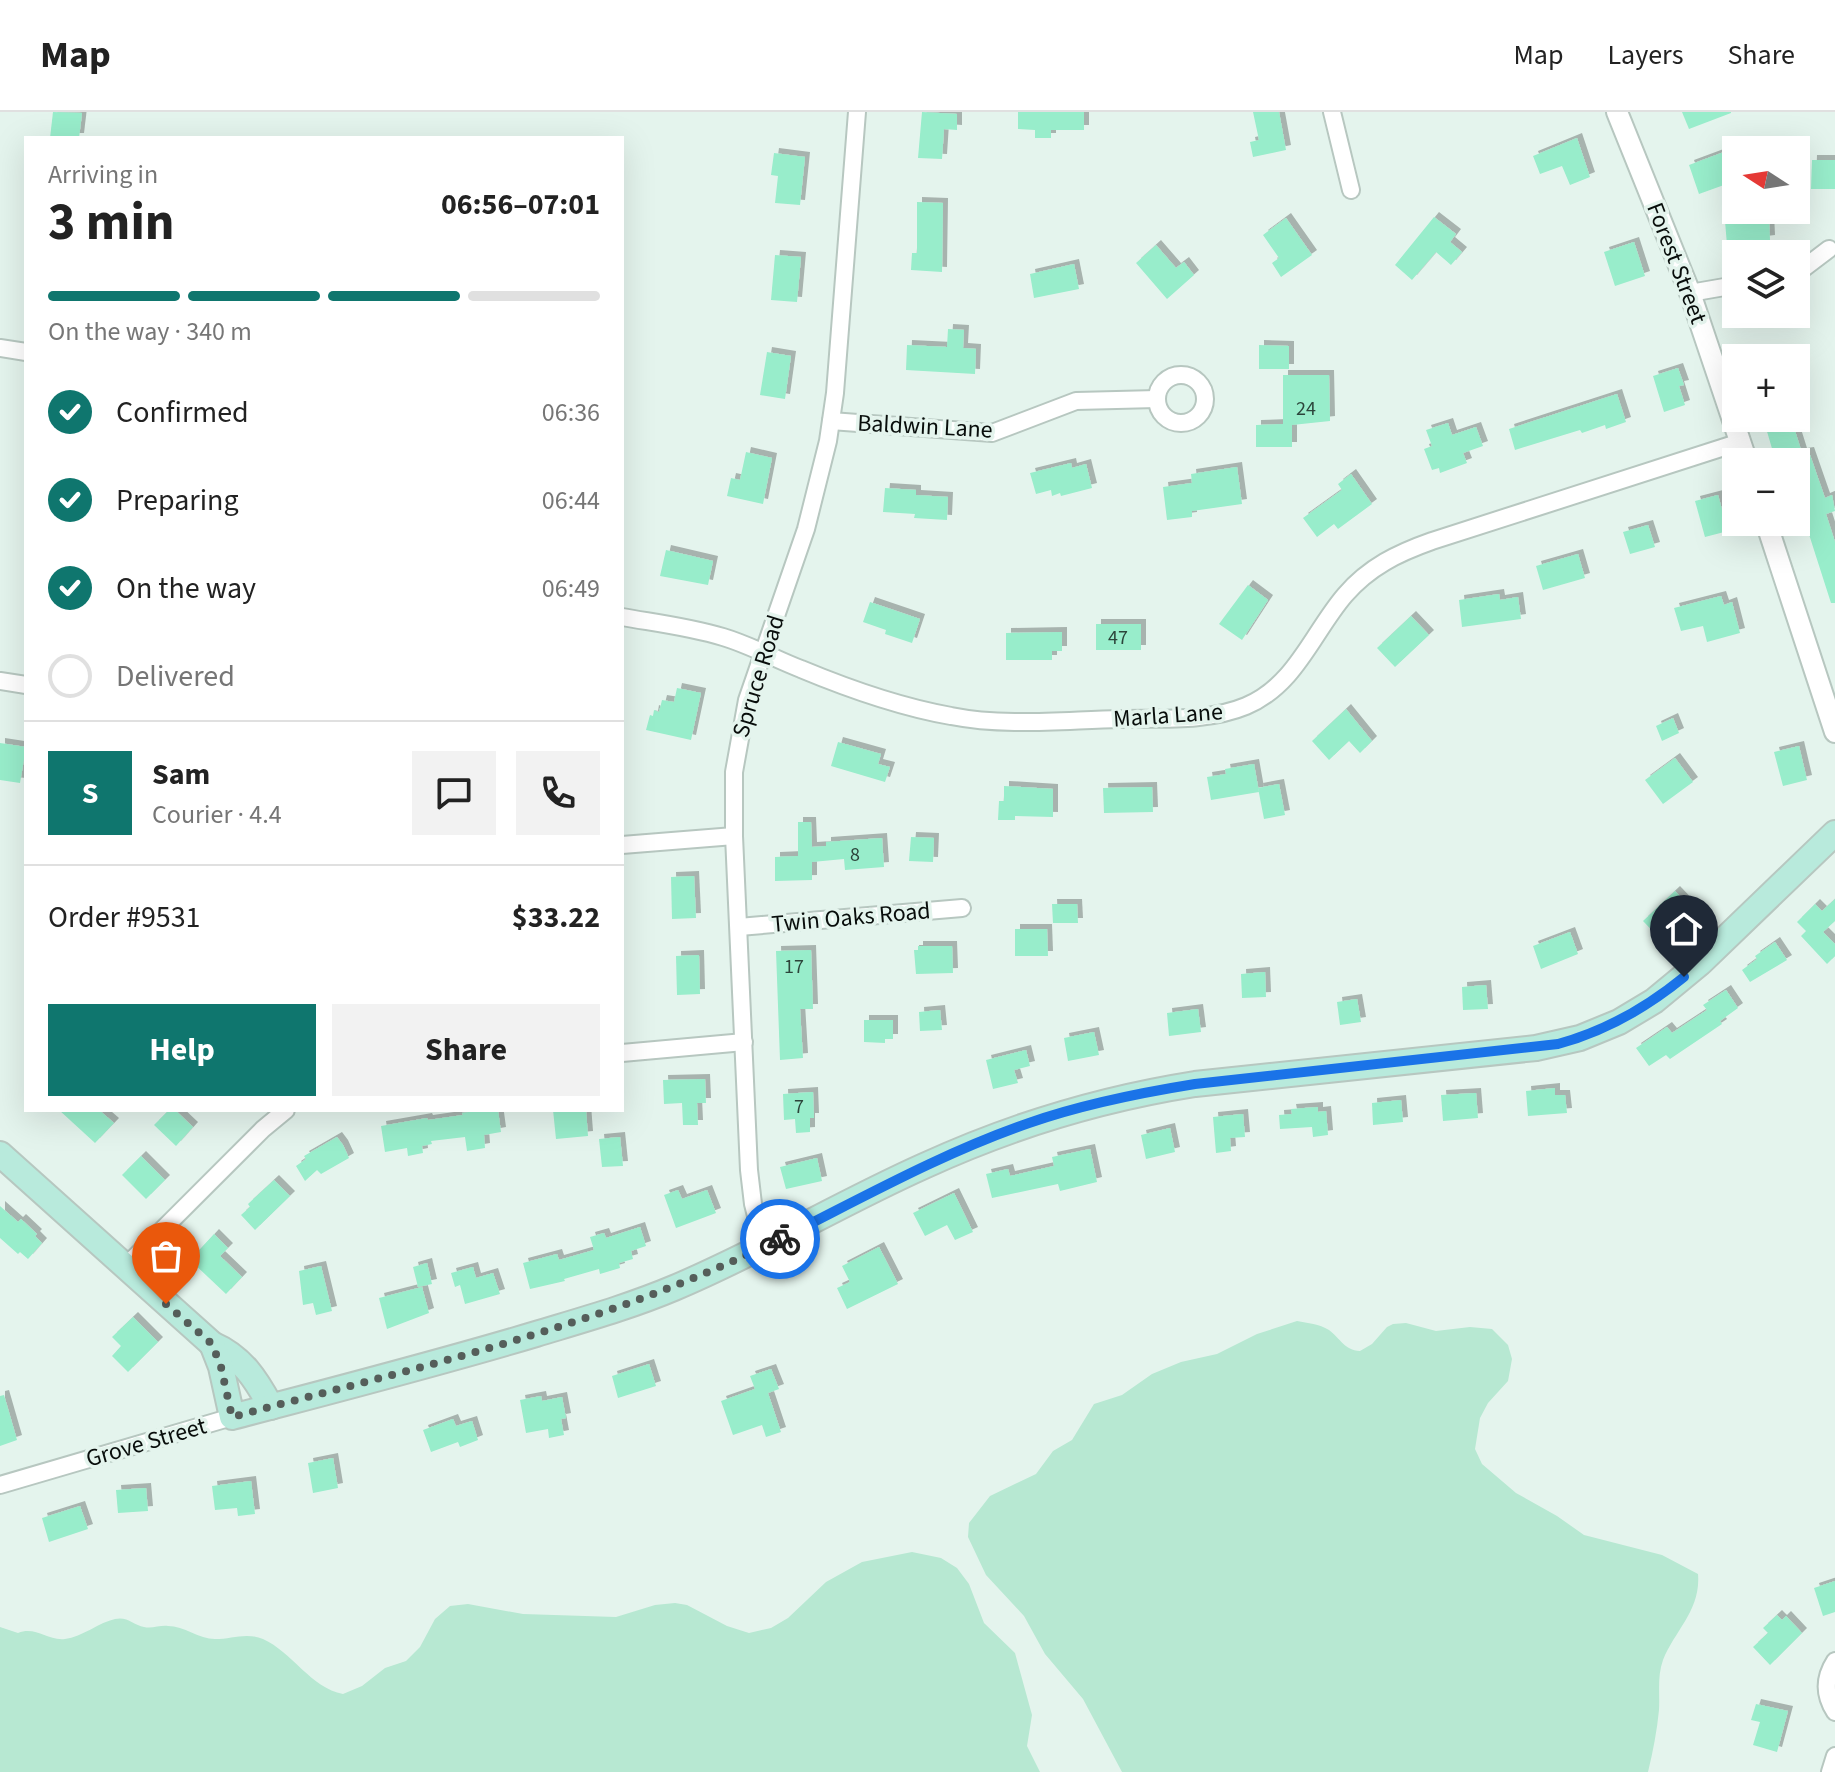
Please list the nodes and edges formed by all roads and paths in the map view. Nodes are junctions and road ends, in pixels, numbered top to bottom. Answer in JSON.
{"nodes":[{"id":1,"x":857,"y":112,"type":"edge"},
{"id":2,"x":1332,"y":112,"type":"edge"},
{"id":3,"x":1617,"y":112,"type":"edge"},
{"id":4,"x":1351,"y":190,"type":"dead end"},
{"id":5,"x":1829,"y":249,"type":"dead end"},
{"id":6,"x":1810,"y":263,"type":"edge"},
{"id":7,"x":1722,"y":287,"type":"edge"},
{"id":8,"x":1690,"y":293,"type":"junction"},
{"id":9,"x":0,"y":348,"type":"edge"},
{"id":10,"x":24,"y":352,"type":"edge"},
{"id":11,"x":1157,"y":399,"type":"dead end"},
{"id":12,"x":831,"y":421,"type":"junction"},
{"id":13,"x":1742,"y":448,"type":"edge"},
{"id":14,"x":1722,"y":458,"type":"edge"},
{"id":15,"x":1771,"y":536,"type":"edge"},
{"id":16,"x":624,"y":617,"type":"edge"},
{"id":17,"x":763,"y":653,"type":"junction"},
{"id":18,"x":0,"y":681,"type":"edge"},
{"id":19,"x":24,"y":685,"type":"edge"},
{"id":20,"x":1835,"y":732,"type":"edge"},
{"id":21,"x":1835,"y":833,"type":"edge"},
{"id":22,"x":734,"y":836,"type":"junction"},
{"id":23,"x":624,"y":845,"type":"edge"},
{"id":24,"x":962,"y":908,"type":"dead end"},
{"id":25,"x":739,"y":927,"type":"junction"},
{"id":26,"x":744,"y":1042,"type":"junction"},
{"id":27,"x":624,"y":1053,"type":"edge"},
{"id":28,"x":284,"y":1112,"type":"edge"},
{"id":29,"x":0,"y":1154,"type":"edge"},
{"id":30,"x":764,"y":1247,"type":"junction"},
{"id":31,"x":125,"y":1267,"type":"junction"},
{"id":32,"x":212,"y":1344,"type":"junction"},
{"id":33,"x":271,"y":1407,"type":"junction"},
{"id":34,"x":232,"y":1417,"type":"junction"},
{"id":35,"x":0,"y":1485,"type":"edge"},
{"id":36,"x":1835,"y":1661,"type":"edge"},
{"id":37,"x":1835,"y":1712,"type":"edge"},
{"id":38,"x":1835,"y":1756,"type":"edge"},
{"id":39,"x":1830,"y":1772,"type":"edge"}],
"edges":[{"from":1,"to":12,"type":"street","name":"Spruce Road"},
{"from":2,"to":4,"type":"street"},
{"from":3,"to":8,"type":"street","name":"Forest Street"},
{"from":5,"to":6,"type":"street"},
{"from":7,"to":8,"type":"street"},
{"from":8,"to":13,"type":"street","name":"Forest Street"},
{"from":9,"to":10,"type":"street"},
{"from":11,"to":12,"type":"street","name":"Baldwin Lane"},
{"from":12,"to":17,"type":"street","name":"Spruce Road"},
{"from":14,"to":17,"type":"street","name":"Marla Lane"},
{"from":15,"to":20,"type":"street"},
{"from":16,"to":17,"type":"street","name":"Marla Lane"},
{"from":17,"to":22,"type":"street","name":"Spruce Road"},
{"from":18,"to":19,"type":"street"},
{"from":21,"to":30,"type":"main road","name":"Grove Street"},
{"from":22,"to":23,"type":"street"},
{"from":22,"to":25,"type":"street","name":"Spruce Road"},
{"from":24,"to":25,"type":"street","name":"Twin Oaks Road"},
{"from":25,"to":26,"type":"street","name":"Spruce Road"},
{"from":26,"to":27,"type":"street"},
{"from":26,"to":30,"type":"street","name":"Spruce Road"},
{"from":28,"to":31,"type":"street"},
{"from":29,"to":31,"type":"main road"},
{"from":30,"to":33,"type":"main road","name":"Grove Street"},
{"from":31,"to":32,"type":"main road"},
{"from":32,"to":33,"type":"main road"},
{"from":32,"to":34,"type":"main road"},
{"from":33,"to":34,"type":"main road","name":"Grove Street"},
{"from":34,"to":35,"type":"street","name":"Grove Street"},
{"from":36,"to":37,"type":"street"},
{"from":38,"to":39,"type":"street"}]}
